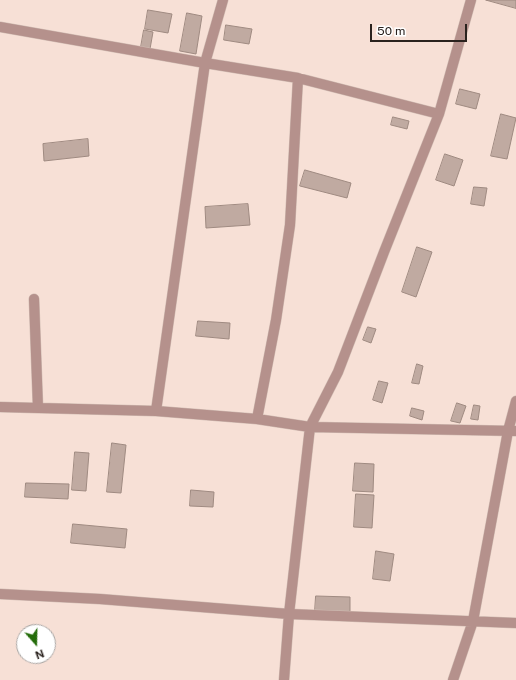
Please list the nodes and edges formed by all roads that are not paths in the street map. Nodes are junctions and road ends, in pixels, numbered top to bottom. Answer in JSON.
{"nodes":[{"id":1,"x":223,"y":0,"type":"edge"},
{"id":2,"x":471,"y":0,"type":"edge"},
{"id":3,"x":0,"y":27,"type":"edge"},
{"id":4,"x":205,"y":63,"type":"junction"},
{"id":5,"x":298,"y":78,"type":"junction"},
{"id":6,"x":439,"y":114,"type":"junction"},
{"id":7,"x":34,"y":299,"type":"dead end"},
{"id":8,"x":516,"y":401,"type":"edge"},
{"id":9,"x":0,"y":407,"type":"edge"},
{"id":10,"x":38,"y":408,"type":"junction"},
{"id":11,"x":156,"y":411,"type":"junction"},
{"id":12,"x":257,"y":419,"type":"junction"},
{"id":13,"x":310,"y":427,"type":"junction"},
{"id":14,"x":512,"y":431,"type":"edge"},
{"id":15,"x":0,"y":594,"type":"edge"},
{"id":16,"x":289,"y":614,"type":"junction"},
{"id":17,"x":473,"y":621,"type":"junction"},
{"id":18,"x":516,"y":622,"type":"edge"},
{"id":19,"x":284,"y":680,"type":"edge"},
{"id":20,"x":453,"y":680,"type":"edge"}],
"edges":[{"from":1,"to":4,"type":"street"},
{"from":2,"to":6,"type":"street"},
{"from":3,"to":4,"type":"street"},
{"from":4,"to":5,"type":"street"},
{"from":4,"to":11,"type":"street"},
{"from":5,"to":6,"type":"street"},
{"from":5,"to":12,"type":"street"},
{"from":6,"to":13,"type":"street"},
{"from":7,"to":10,"type":"street"},
{"from":8,"to":14,"type":"street"},
{"from":9,"to":10,"type":"street"},
{"from":10,"to":11,"type":"street"},
{"from":11,"to":12,"type":"street"},
{"from":12,"to":13,"type":"street"},
{"from":13,"to":14,"type":"street"},
{"from":13,"to":16,"type":"street"},
{"from":14,"to":17,"type":"street"},
{"from":15,"to":16,"type":"street"},
{"from":16,"to":17,"type":"street"},
{"from":16,"to":19,"type":"street"},
{"from":17,"to":18,"type":"street"},
{"from":17,"to":20,"type":"street"}]}
